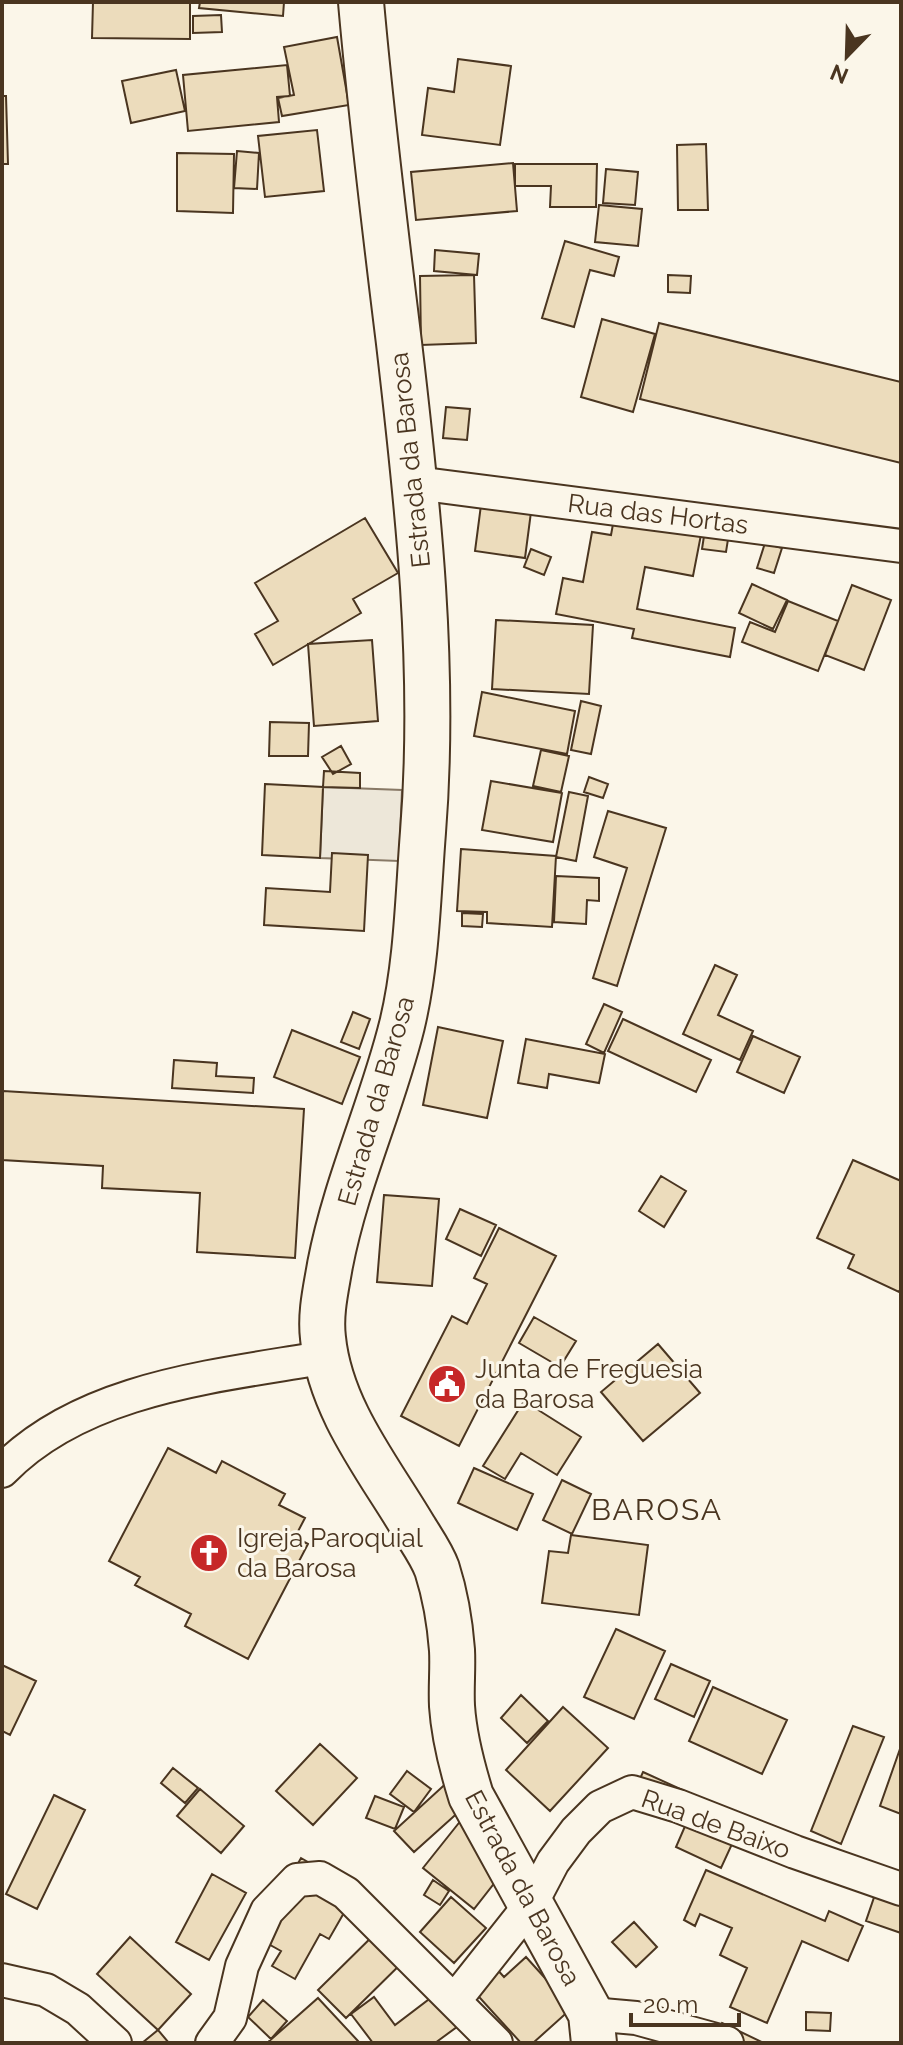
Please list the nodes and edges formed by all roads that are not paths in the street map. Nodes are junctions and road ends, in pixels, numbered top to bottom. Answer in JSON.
{"nodes":[{"id":1,"x":361,"y":2,"type":"edge"},
{"id":2,"x":416,"y":483,"type":"junction"},
{"id":3,"x":901,"y":546,"type":"edge"},
{"id":4,"x":327,"y":1357,"type":"junction"},
{"id":5,"x":2,"y":1471,"type":"edge"},
{"id":6,"x":901,"y":1889,"type":"edge"},
{"id":7,"x":531,"y":1904,"type":"junction"},
{"id":8,"x":2,"y":1980,"type":"edge"},
{"id":9,"x":455,"y":2000,"type":"junction"},
{"id":10,"x":592,"y":2028,"type":"edge"},
{"id":11,"x":115,"y":2043,"type":"edge"},
{"id":12,"x":212,"y":2043,"type":"edge"},
{"id":13,"x":496,"y":2043,"type":"edge"},
{"id":14,"x":727,"y":2043,"type":"edge"}],
"edges":[{"from":1,"to":2,"type":"street","name":"Estrada da Barosa"},
{"from":2,"to":3,"type":"street","name":"Rua das Hortas"},
{"from":2,"to":4,"type":"street","name":"Estrada da Barosa"},
{"from":4,"to":5,"type":"street"},
{"from":4,"to":7,"type":"street","name":"Estrada da Barosa"},
{"from":6,"to":7,"type":"street","name":"Rua de Baixo"},
{"from":7,"to":9,"type":"street"},
{"from":7,"to":10,"type":"street","name":"Estrada da Barosa"},
{"from":8,"to":11,"type":"street"},
{"from":9,"to":12,"type":"street"},
{"from":9,"to":13,"type":"street"},
{"from":10,"to":14,"type":"street"}]}
